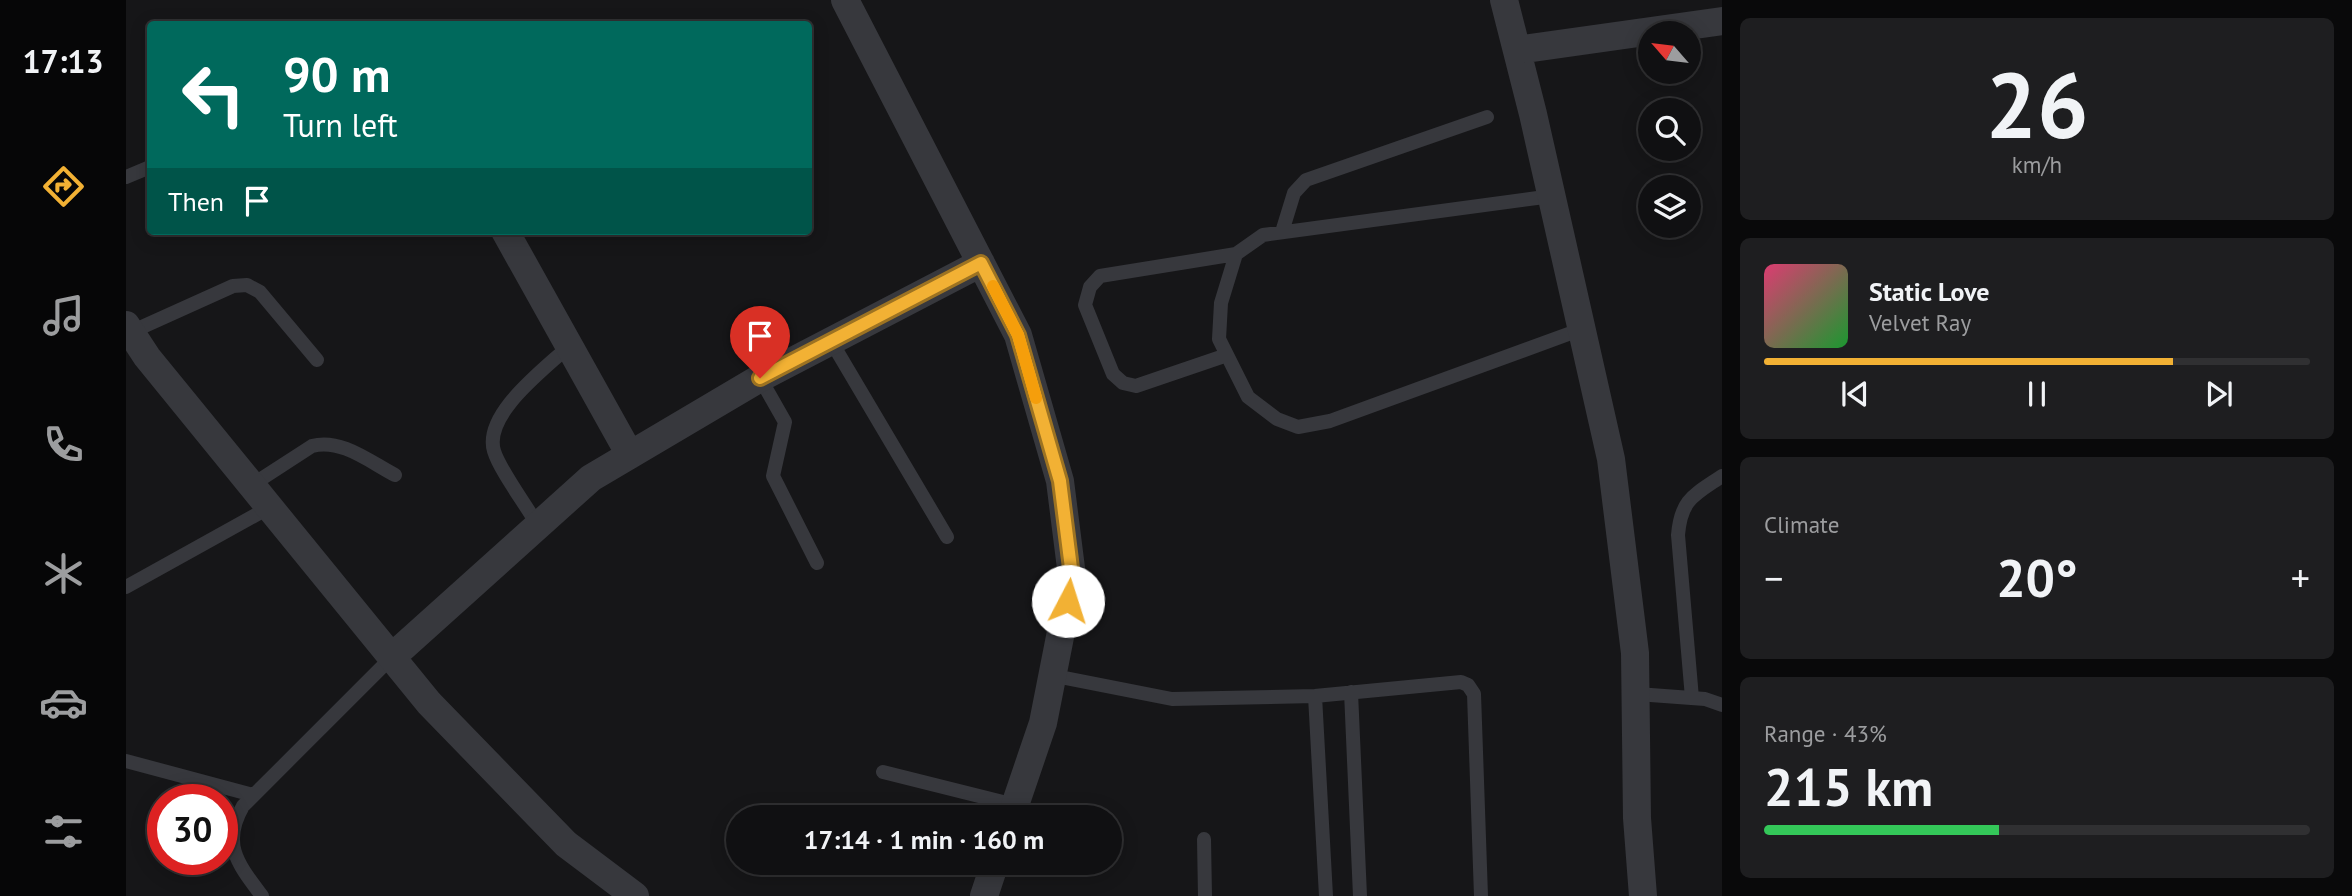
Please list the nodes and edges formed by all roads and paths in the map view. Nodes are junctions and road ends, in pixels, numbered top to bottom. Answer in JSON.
{"nodes":[{"id":1,"x":845,"y":0,"type":"edge"},
{"id":2,"x":1504,"y":0,"type":"edge"},
{"id":3,"x":1722,"y":21,"type":"edge"},
{"id":4,"x":1517,"y":50,"type":"junction"},
{"id":5,"x":1487,"y":117,"type":"dead end"},
{"id":6,"x":147,"y":168,"type":"edge"},
{"id":7,"x":126,"y":177,"type":"edge"},
{"id":8,"x":1552,"y":196,"type":"junction"},
{"id":9,"x":1282,"y":232,"type":"junction"},
{"id":10,"x":507,"y":235,"type":"edge"},
{"id":11,"x":1236,"y":254,"type":"junction"},
{"id":12,"x":981,"y":263,"type":"junction"},
{"id":13,"x":128,"y":329,"type":"edge"},
{"id":14,"x":1582,"y":329,"type":"junction"},
{"id":15,"x":831,"y":341,"type":"junction"},
{"id":16,"x":569,"y":346,"type":"junction"},
{"id":17,"x":1227,"y":355,"type":"junction"},
{"id":18,"x":317,"y":360,"type":"dead end"},
{"id":19,"x":760,"y":378,"type":"junction"},
{"id":20,"x":630,"y":455,"type":"junction"},
{"id":21,"x":395,"y":475,"type":"dead end"},
{"id":22,"x":1722,"y":477,"type":"edge"},
{"id":23,"x":252,"y":485,"type":"junction"},
{"id":24,"x":270,"y":508,"type":"junction"},
{"id":25,"x":538,"y":526,"type":"junction"},
{"id":26,"x":947,"y":537,"type":"dead end"},
{"id":27,"x":817,"y":564,"type":"dead end"},
{"id":28,"x":126,"y":587,"type":"edge"},
{"id":29,"x":393,"y":656,"type":"junction"},
{"id":30,"x":1055,"y":676,"type":"junction"},
{"id":31,"x":1351,"y":692,"type":"junction"},
{"id":32,"x":1637,"y":694,"type":"junction"},
{"id":33,"x":1315,"y":696,"type":"junction"},
{"id":34,"x":1692,"y":698,"type":"junction"},
{"id":35,"x":1722,"y":705,"type":"edge"},
{"id":36,"x":126,"y":761,"type":"edge"},
{"id":37,"x":883,"y":772,"type":"dead end"},
{"id":38,"x":254,"y":795,"type":"junction"},
{"id":39,"x":993,"y":805,"type":"edge"},
{"id":40,"x":1015,"y":805,"type":"edge"},
{"id":41,"x":1204,"y":839,"type":"dead end"},
{"id":42,"x":991,"y":875,"type":"edge"},
{"id":43,"x":262,"y":896,"type":"edge"},
{"id":44,"x":635,"y":896,"type":"edge"},
{"id":45,"x":984,"y":896,"type":"edge"},
{"id":46,"x":1205,"y":896,"type":"edge"},
{"id":47,"x":1326,"y":896,"type":"edge"},
{"id":48,"x":1360,"y":896,"type":"edge"},
{"id":49,"x":1481,"y":896,"type":"edge"},
{"id":50,"x":1643,"y":896,"type":"edge"}],
"edges":[{"from":1,"to":12,"type":"street"},
{"from":2,"to":4,"type":"street"},
{"from":3,"to":4,"type":"street"},
{"from":4,"to":8,"type":"street"},
{"from":5,"to":9,"type":"lane"},
{"from":6,"to":7,"type":"lane"},
{"from":8,"to":9,"type":"lane"},
{"from":8,"to":14,"type":"street"},
{"from":9,"to":11,"type":"lane"},
{"from":10,"to":16,"type":"street"},
{"from":11,"to":17,"type":"lane"},
{"from":11,"to":17,"type":"lane"},
{"from":12,"to":15,"type":"street"},
{"from":12,"to":30,"type":"street"},
{"from":13,"to":18,"type":"lane"},
{"from":13,"to":23,"type":"street"},
{"from":14,"to":17,"type":"lane"},
{"from":14,"to":32,"type":"street"},
{"from":15,"to":19,"type":"street"},
{"from":15,"to":26,"type":"lane"},
{"from":16,"to":20,"type":"street"},
{"from":16,"to":25,"type":"lane"},
{"from":19,"to":20,"type":"street"},
{"from":19,"to":27,"type":"lane"},
{"from":20,"to":25,"type":"street"},
{"from":21,"to":23,"type":"lane"},
{"from":22,"to":34,"type":"lane"},
{"from":23,"to":24,"type":"street"},
{"from":24,"to":28,"type":"lane"},
{"from":24,"to":29,"type":"street"},
{"from":25,"to":29,"type":"street"},
{"from":29,"to":38,"type":"lane"},
{"from":29,"to":44,"type":"street"},
{"from":30,"to":33,"type":"lane"},
{"from":30,"to":40,"type":"street"},
{"from":31,"to":33,"type":"lane"},
{"from":31,"to":48,"type":"lane"},
{"from":31,"to":49,"type":"lane"},
{"from":32,"to":34,"type":"lane"},
{"from":32,"to":50,"type":"street"},
{"from":33,"to":47,"type":"lane"},
{"from":34,"to":35,"type":"lane"},
{"from":36,"to":38,"type":"lane"},
{"from":37,"to":39,"type":"lane"},
{"from":38,"to":43,"type":"lane"},
{"from":41,"to":46,"type":"lane"},
{"from":42,"to":45,"type":"street"}]}
